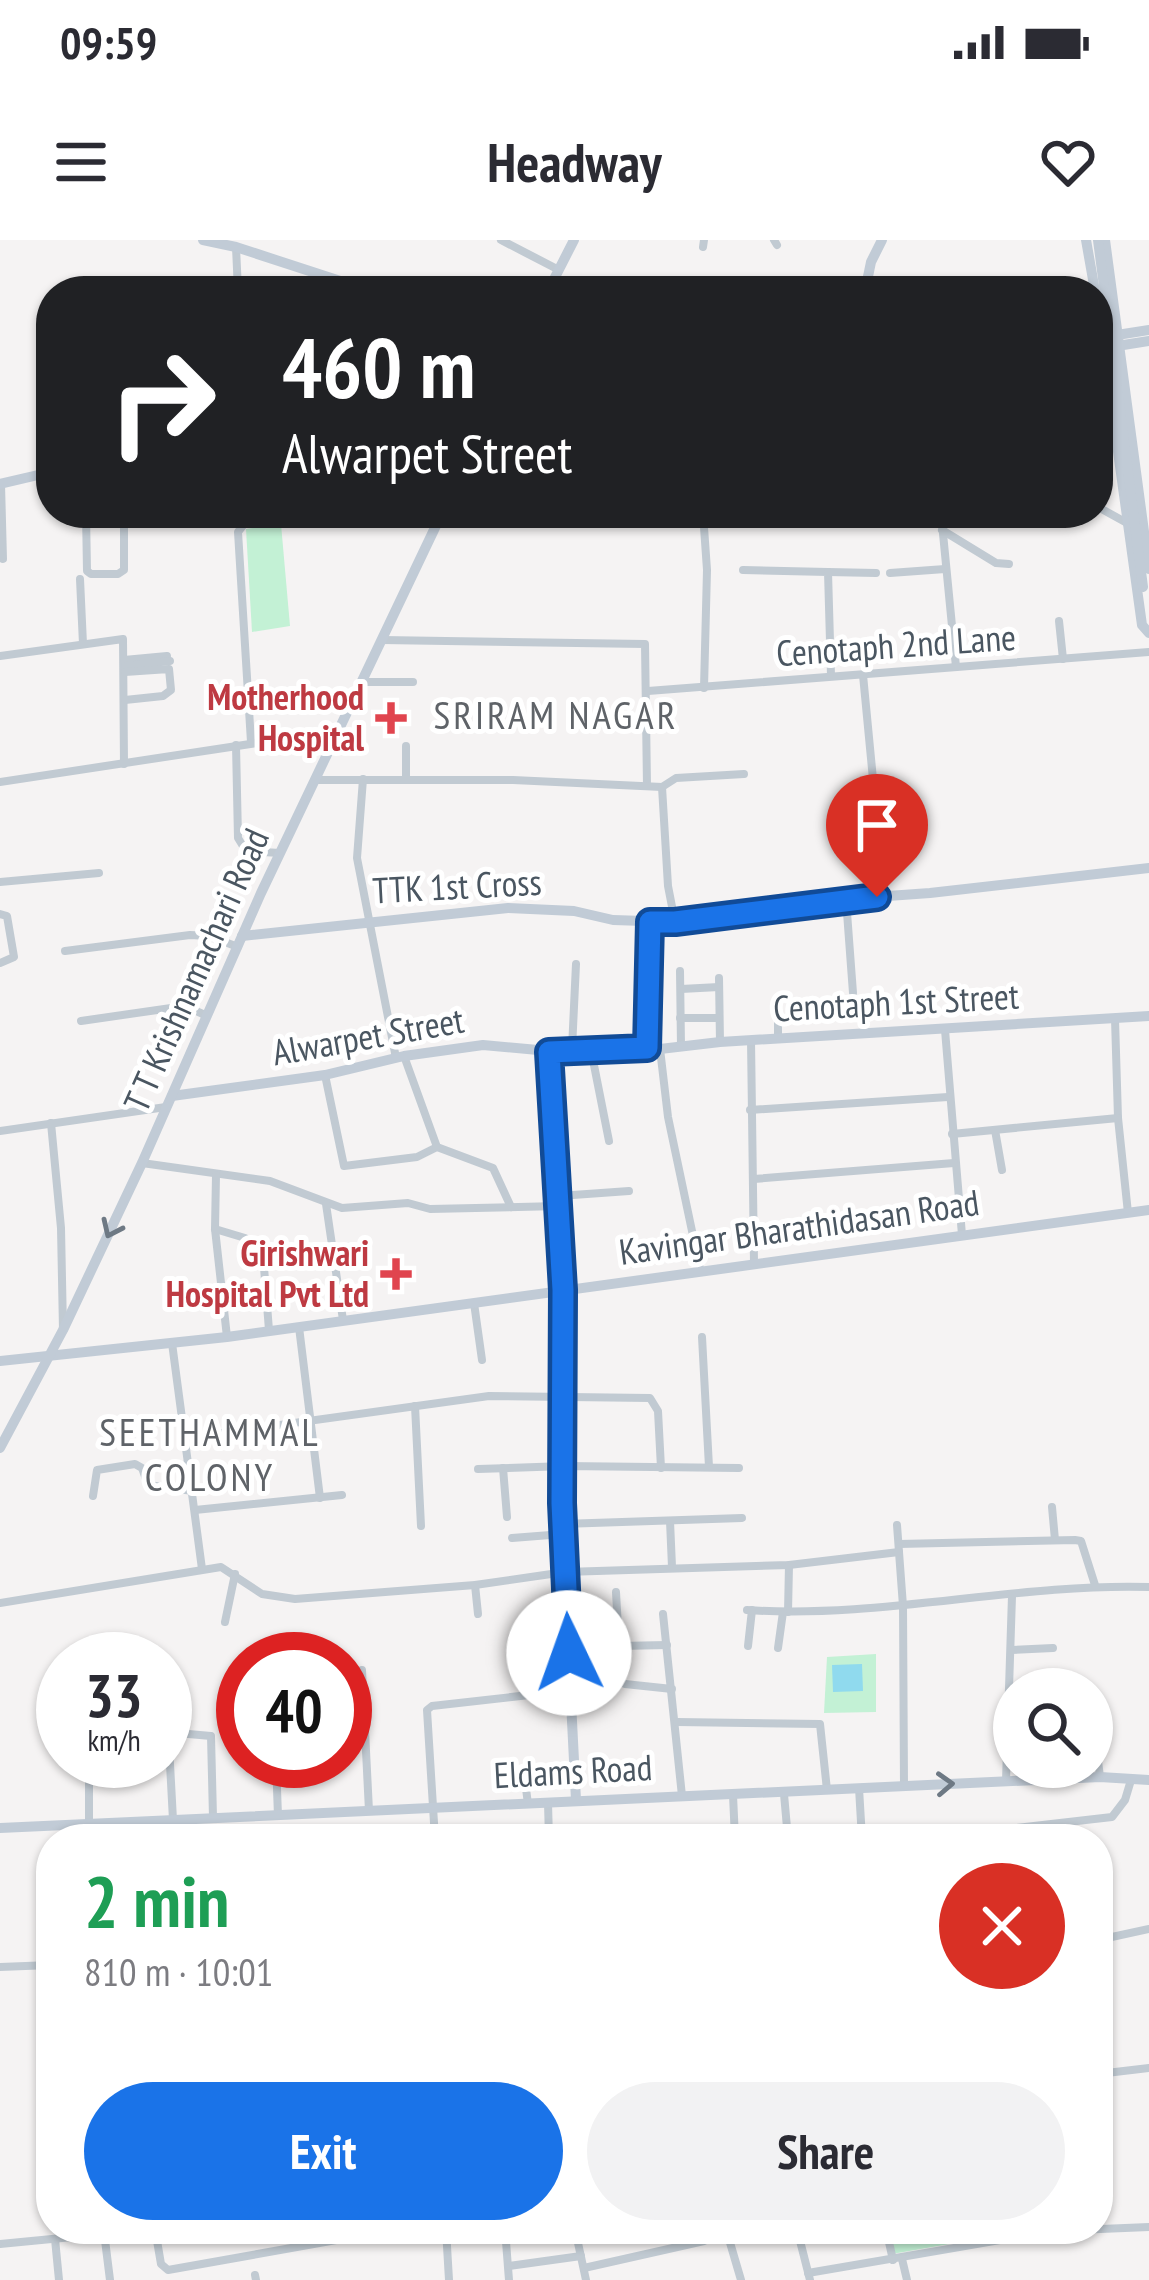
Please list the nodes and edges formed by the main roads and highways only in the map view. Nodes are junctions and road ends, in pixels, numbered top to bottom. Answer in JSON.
{"nodes":[{"id":1,"x":203,"y":240,"type":"edge"},
{"id":2,"x":574,"y":240,"type":"edge"},
{"id":3,"x":882,"y":240,"type":"edge"},
{"id":4,"x":1086,"y":240,"type":"edge"},
{"id":5,"x":1101,"y":240,"type":"edge"},
{"id":6,"x":245,"y":244,"type":"edge"},
{"id":7,"x":331,"y":276,"type":"edge"},
{"id":8,"x":340,"y":276,"type":"edge"},
{"id":9,"x":556,"y":276,"type":"edge"},
{"id":10,"x":868,"y":276,"type":"edge"},
{"id":11,"x":1092,"y":276,"type":"edge"},
{"id":12,"x":1105,"y":276,"type":"edge"},
{"id":13,"x":1107,"y":276,"type":"edge"},
{"id":14,"x":1113,"y":307,"type":"edge"},
{"id":15,"x":1149,"y":330,"type":"edge"},
{"id":16,"x":1113,"y":339,"type":"edge"},
{"id":17,"x":1119,"y":340,"type":"junction"},
{"id":18,"x":1149,"y":340,"type":"edge"},
{"id":19,"x":1113,"y":341,"type":"edge"},
{"id":20,"x":1113,"y":341,"type":"edge"},
{"id":21,"x":1113,"y":419,"type":"edge"},
{"id":22,"x":1143,"y":466,"type":"edge"},
{"id":23,"x":36,"y":476,"type":"edge"},
{"id":24,"x":1,"y":484,"type":"edge"},
{"id":25,"x":1145,"y":490,"type":"edge"},
{"id":26,"x":435,"y":528,"type":"edge"},
{"id":27,"x":1149,"y":569,"type":"edge"},
{"id":28,"x":1149,"y":634,"type":"edge"},
{"id":29,"x":1149,"y":868,"type":"edge"},
{"id":30,"x":240,"y":942,"type":"junction"},
{"id":31,"x":1149,"y":1016,"type":"edge"},
{"id":32,"x":654,"y":1048,"type":"joint"},
{"id":33,"x":549,"y":1052,"type":"junction"},
{"id":34,"x":169,"y":1101,"type":"junction"},
{"id":35,"x":1149,"y":1210,"type":"edge"},
{"id":36,"x":563,"y":1290,"type":"junction"},
{"id":37,"x":50,"y":1354,"type":"junction"},
{"id":38,"x":0,"y":1361,"type":"edge"},
{"id":39,"x":0,"y":1448,"type":"edge"},
{"id":40,"x":1149,"y":1780,"type":"edge"},
{"id":41,"x":576,"y":1800,"type":"junction"},
{"id":42,"x":89,"y":1824,"type":"edge"},
{"id":43,"x":36,"y":1826,"type":"edge"},
{"id":44,"x":0,"y":1828,"type":"edge"}],
"edges":[{"from":1,"to":6,"type":"main road"},
{"from":2,"to":9,"type":"main road"},
{"from":3,"to":10,"type":"main road"},
{"from":4,"to":11,"type":"main road"},
{"from":5,"to":12,"type":"main road","bridge":true},
{"from":5,"to":13,"type":"main road"},
{"from":6,"to":7,"type":"main road"},
{"from":6,"to":8,"type":"main road"},
{"from":14,"to":17,"type":"main road"},
{"from":15,"to":17,"type":"main road"},
{"from":16,"to":28,"type":"main road","bridge":true},
{"from":17,"to":18,"type":"main road"},
{"from":17,"to":19,"type":"main road"},
{"from":17,"to":20,"type":"main road"},
{"from":17,"to":22,"type":"main road"},
{"from":21,"to":28,"type":"main road"},
{"from":22,"to":25,"type":"main road"},
{"from":23,"to":24,"type":"main road"},
{"from":25,"to":27,"type":"main road"},
{"from":26,"to":30,"type":"main road","name":"T T Krishnamachari Road"},
{"from":29,"to":30,"type":"main road","name":"TTK 1st Cross"},
{"from":30,"to":34,"type":"main road","name":"T T Krishnamachari Road"},
{"from":31,"to":32,"type":"main road","name":"Cenotaph 1st Street"},
{"from":32,"to":33,"type":"main road","name":"Alwarpet Street"},
{"from":33,"to":34,"type":"main road","name":"Alwarpet Street"},
{"from":33,"to":36,"type":"main road"},
{"from":34,"to":37,"type":"main road","name":"T T Krishnamachari Road","one_way":true},
{"from":35,"to":36,"type":"main road","name":"Kavingar Bharathidasan Road"},
{"from":36,"to":37,"type":"main road","name":"Kavingar Bharathidasan Road"},
{"from":36,"to":41,"type":"main road"},
{"from":37,"to":38,"type":"main road","name":"Kavingar Bharathidasan Road"},
{"from":37,"to":39,"type":"main road","name":"T T Krishnamachari Road"},
{"from":41,"to":40,"type":"main road","name":"Eldams Road","one_way":true},
{"from":41,"to":42,"type":"main road","name":"Eldams Road"},
{"from":43,"to":44,"type":"main road","name":"Eldams Road"}]}
